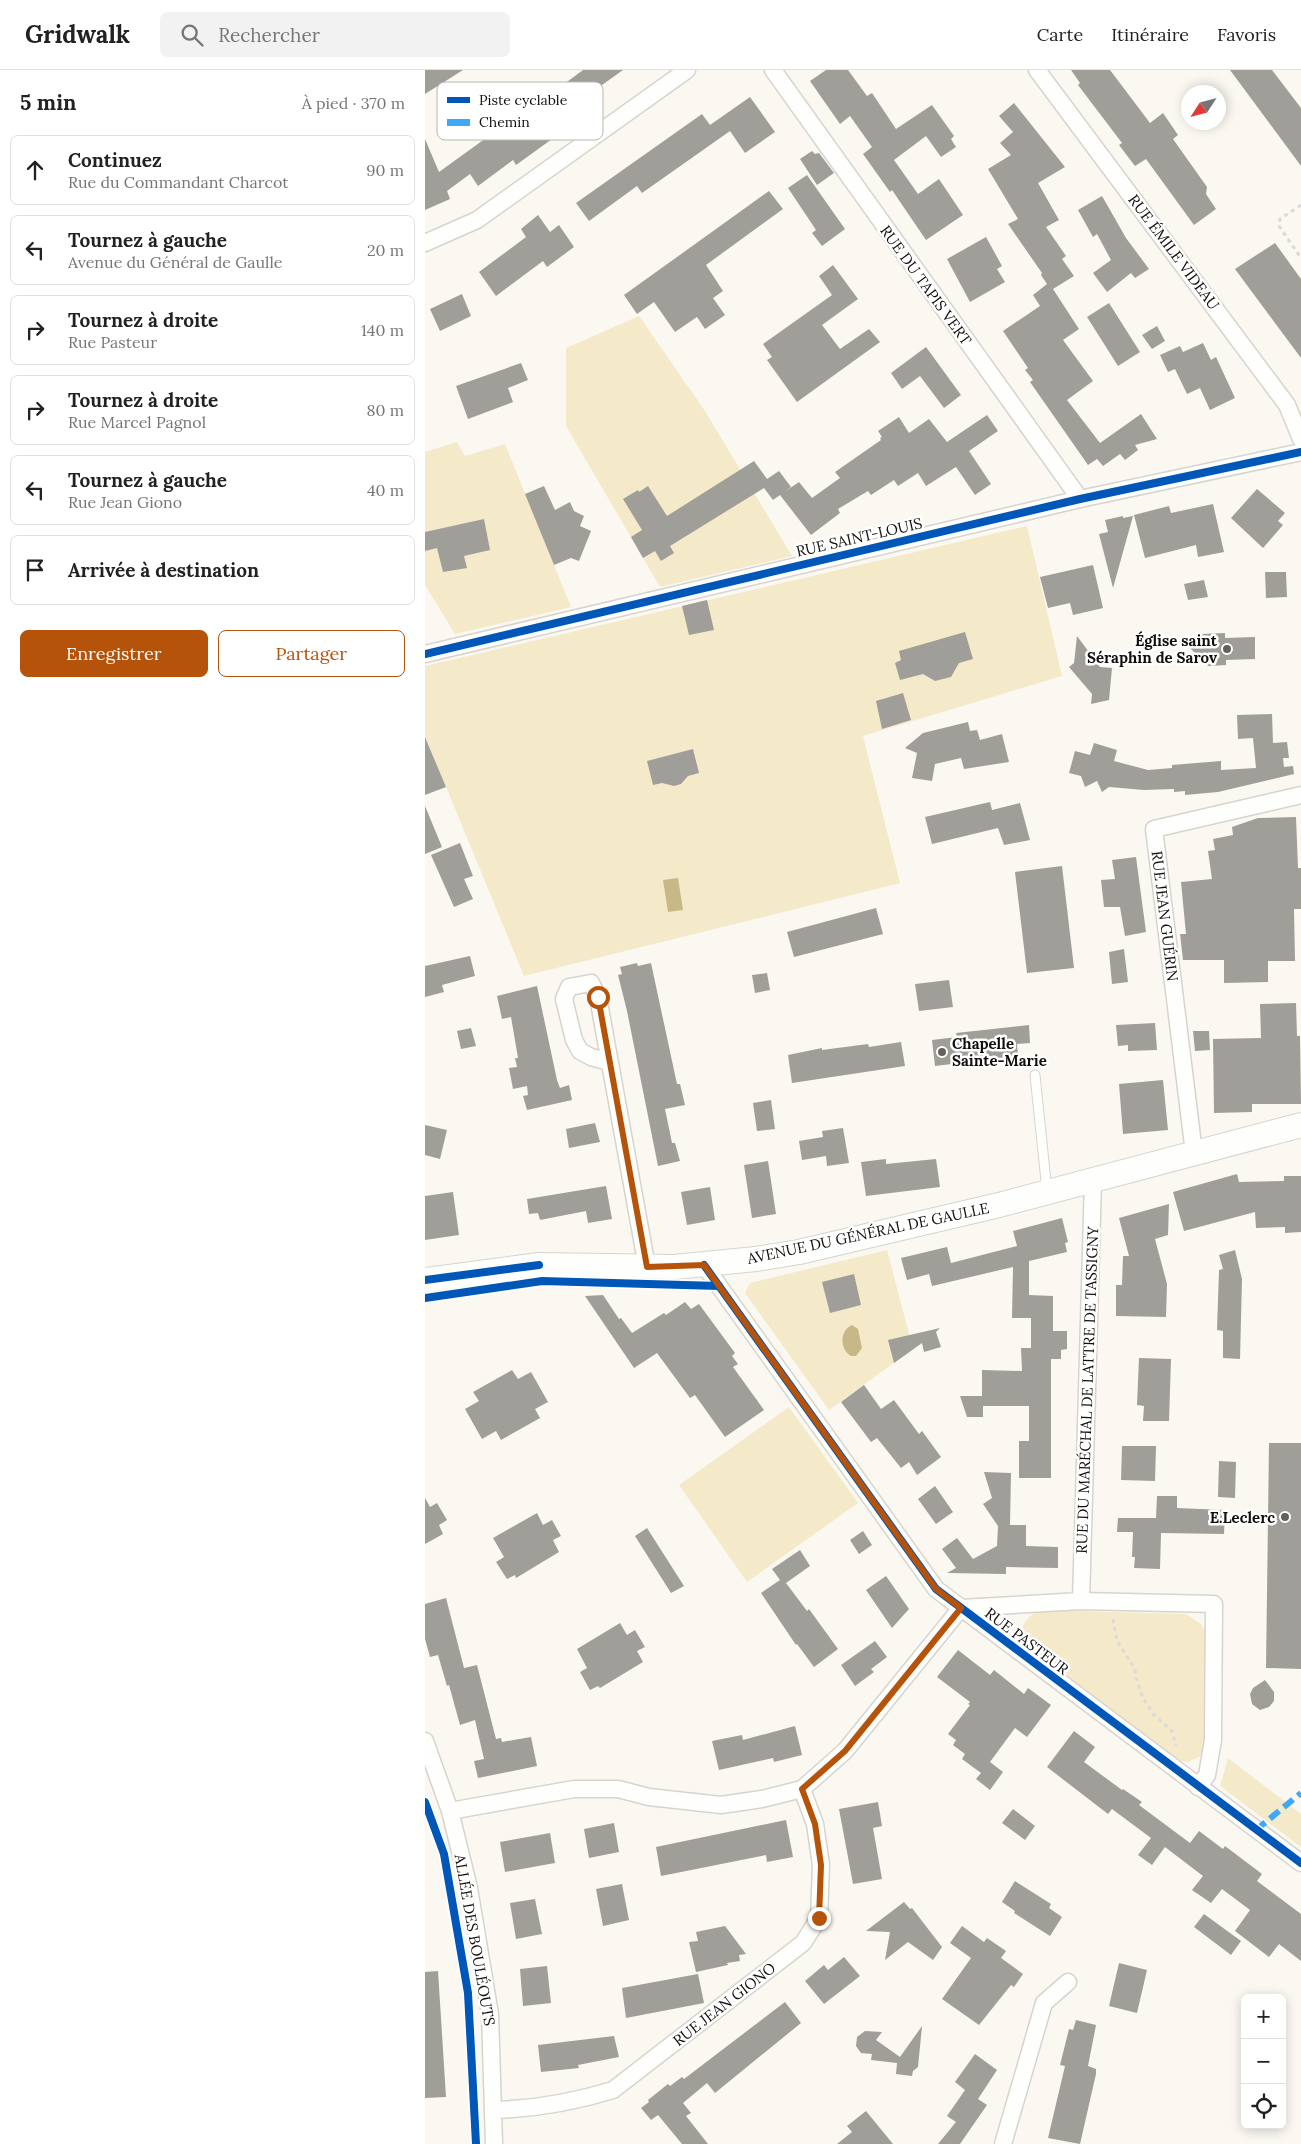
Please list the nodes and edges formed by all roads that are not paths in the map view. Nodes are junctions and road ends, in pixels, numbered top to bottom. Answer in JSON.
{"nodes":[{"id":1,"x":773,"y":70,"type":"edge"},
{"id":2,"x":1037,"y":70,"type":"edge"},
{"id":3,"x":681,"y":72,"type":"edge"},
{"id":4,"x":603,"y":129,"type":"edge"},
{"id":5,"x":587,"y":140,"type":"edge"},
{"id":6,"x":425,"y":243,"type":"edge"},
{"id":7,"x":1301,"y":439,"type":"edge"},
{"id":8,"x":1301,"y":452,"type":"edge"},
{"id":9,"x":1080,"y":499,"type":"junction"},
{"id":10,"x":425,"y":654,"type":"edge"},
{"id":11,"x":1301,"y":795,"type":"edge"},
{"id":12,"x":609,"y":1062,"type":"dead end"},
{"id":13,"x":1035,"y":1075,"type":"dead end"},
{"id":14,"x":1301,"y":1125,"type":"edge"},
{"id":15,"x":1194,"y":1153,"type":"junction"},
{"id":16,"x":1093,"y":1180,"type":"junction"},
{"id":17,"x":1047,"y":1192,"type":"junction"},
{"id":18,"x":704,"y":1265,"type":"junction"},
{"id":19,"x":647,"y":1267,"type":"junction"},
{"id":20,"x":425,"y":1280,"type":"edge"},
{"id":21,"x":1081,"y":1601,"type":"junction"},
{"id":22,"x":961,"y":1608,"type":"junction"},
{"id":23,"x":425,"y":1743,"type":"edge"},
{"id":24,"x":1198,"y":1787,"type":"junction"},
{"id":25,"x":802,"y":1789,"type":"junction"},
{"id":26,"x":450,"y":1811,"type":"junction"},
{"id":27,"x":1301,"y":1863,"type":"edge"},
{"id":28,"x":1068,"y":1982,"type":"dead end"},
{"id":29,"x":493,"y":2110,"type":"junction"},
{"id":30,"x":494,"y":2144,"type":"edge"},
{"id":31,"x":1003,"y":2144,"type":"edge"}],
"edges":[{"from":1,"to":9,"type":"street","name":"RUE DU TAPIS VERT"},
{"from":2,"to":7,"type":"street","name":"RUE ÉMILE VIDEAU"},
{"from":3,"to":4,"type":"street"},
{"from":5,"to":6,"type":"street"},
{"from":8,"to":9,"type":"street","name":"RUE SAINT-LOUIS"},
{"from":9,"to":10,"type":"street","name":"RUE SAINT-LOUIS"},
{"from":11,"to":15,"type":"street","name":"RUE JEAN GUÉRIN"},
{"from":12,"to":19,"type":"street"},
{"from":13,"to":17,"type":"lane"},
{"from":14,"to":15,"type":"main road","name":"AVENUE DU GÉNÉRAL DE GAULLE"},
{"from":15,"to":16,"type":"main road","name":"AVENUE DU GÉNÉRAL DE GAULLE"},
{"from":16,"to":17,"type":"main road","name":"AVENUE DU GÉNÉRAL DE GAULLE"},
{"from":16,"to":21,"type":"street","name":"RUE DU MARÉCHAL DE LATTRE DE TASSIGNY"},
{"from":17,"to":18,"type":"main road","name":"AVENUE DU GÉNÉRAL DE GAULLE"},
{"from":18,"to":19,"type":"main road","name":"AVENUE DU GÉNÉRAL DE GAULLE"},
{"from":18,"to":22,"type":"street","name":"RUE PASTEUR"},
{"from":19,"to":20,"type":"main road","name":"AVENUE DU GÉNÉRAL DE GAULLE"},
{"from":21,"to":22,"type":"street"},
{"from":21,"to":24,"type":"street"},
{"from":22,"to":24,"type":"street","name":"RUE PASTEUR"},
{"from":22,"to":25,"type":"street"},
{"from":23,"to":26,"type":"street","name":"ALLÉE DES BOULÉOUTS"},
{"from":24,"to":27,"type":"street","name":"RUE PASTEUR"},
{"from":25,"to":26,"type":"street"},
{"from":25,"to":29,"type":"street","name":"RUE JEAN GIONO"},
{"from":26,"to":29,"type":"street","name":"ALLÉE DES BOULÉOUTS"},
{"from":28,"to":31,"type":"street"},
{"from":29,"to":30,"type":"street","name":"ALLÉE DES BOULÉOUTS"}]}
